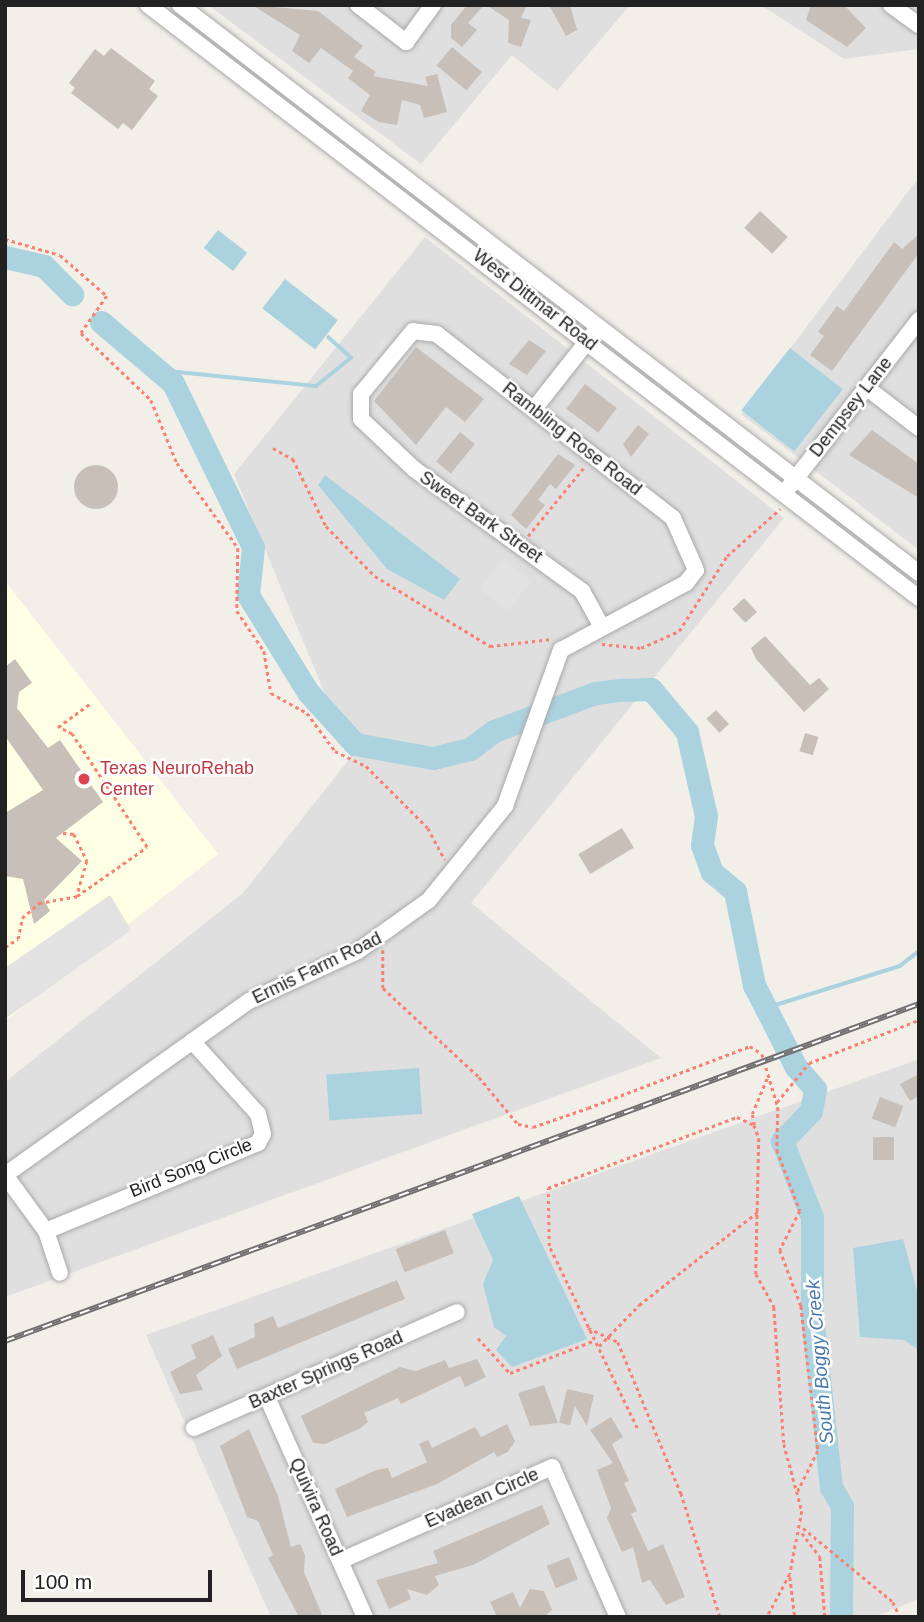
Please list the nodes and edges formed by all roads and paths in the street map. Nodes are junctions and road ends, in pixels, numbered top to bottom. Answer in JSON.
{"nodes":[{"id":1,"x":148,"y":5,"type":"edge"},
{"id":2,"x":180,"y":5,"type":"edge"},
{"id":3,"x":358,"y":5,"type":"edge"},
{"id":4,"x":433,"y":5,"type":"edge"},
{"id":5,"x":891,"y":5,"type":"edge"},
{"id":6,"x":919,"y":25,"type":"edge"},
{"id":7,"x":5,"y":239,"type":"edge"},
{"id":8,"x":919,"y":320,"type":"edge"},
{"id":9,"x":599,"y":326,"type":"junction"},
{"id":10,"x":587,"y":341,"type":"junction"},
{"id":11,"x":867,"y":388,"type":"junction"},
{"id":12,"x":534,"y":409,"type":"junction"},
{"id":13,"x":357,"y":411,"type":"joint"},
{"id":14,"x":919,"y":428,"type":"edge"},
{"id":15,"x":274,"y":448,"type":"dead end"},
{"id":16,"x":587,"y":463,"type":"dead end"},
{"id":17,"x":795,"y":479,"type":"junction"},
{"id":18,"x":784,"y":494,"type":"junction"},
{"id":19,"x":527,"y":537,"type":"dead end"},
{"id":20,"x":696,"y":563,"type":"joint"},
{"id":21,"x":919,"y":573,"type":"edge"},
{"id":22,"x":919,"y":598,"type":"edge"},
{"id":23,"x":601,"y":625,"type":"junction"},
{"id":24,"x":556,"y":639,"type":"dead end"},
{"id":25,"x":90,"y":704,"type":"dead end"},
{"id":26,"x":63,"y":833,"type":"dead end"},
{"id":27,"x":447,"y":879,"type":"junction"},
{"id":28,"x":77,"y":896,"type":"junction"},
{"id":29,"x":388,"y":945,"type":"dead end"},
{"id":30,"x":5,"y":947,"type":"edge"},
{"id":31,"x":919,"y":1020,"type":"edge"},
{"id":32,"x":192,"y":1041,"type":"junction"},
{"id":33,"x":769,"y":1075,"type":"junction"},
{"id":34,"x":776,"y":1102,"type":"junction"},
{"id":35,"x":754,"y":1125,"type":"junction"},
{"id":36,"x":5,"y":1175,"type":"edge"},
{"id":37,"x":759,"y":1211,"type":"junction"},
{"id":38,"x":46,"y":1231,"type":"junction"},
{"id":39,"x":60,"y":1273,"type":"dead end"},
{"id":40,"x":457,"y":1312,"type":"dead end"},
{"id":41,"x":588,"y":1328,"type":"junction"},
{"id":42,"x":609,"y":1335,"type":"junction"},
{"id":43,"x":478,"y":1338,"type":"dead end"},
{"id":44,"x":593,"y":1341,"type":"junction"},
{"id":45,"x":598,"y":1347,"type":"junction"},
{"id":46,"x":267,"y":1397,"type":"junction"},
{"id":47,"x":194,"y":1428,"type":"dead end"},
{"id":48,"x":637,"y":1428,"type":"dead end"},
{"id":49,"x":798,"y":1491,"type":"junction"},
{"id":50,"x":802,"y":1531,"type":"junction"},
{"id":51,"x":340,"y":1561,"type":"junction"},
{"id":52,"x":790,"y":1574,"type":"junction"},
{"id":53,"x":365,"y":1617,"type":"edge"},
{"id":54,"x":618,"y":1617,"type":"edge"},
{"id":55,"x":720,"y":1617,"type":"edge"},
{"id":56,"x":767,"y":1617,"type":"edge"},
{"id":57,"x":795,"y":1617,"type":"edge"},
{"id":58,"x":825,"y":1617,"type":"edge"},
{"id":59,"x":900,"y":1617,"type":"edge"}],
"edges":[{"from":1,"to":10,"type":"street","name":"West Dittmar Road"},
{"from":2,"to":9,"type":"street","name":"West Dittmar Road"},
{"from":3,"to":4,"type":"street"},
{"from":5,"to":6,"type":"street"},
{"from":7,"to":27,"type":"path"},
{"from":8,"to":11,"type":"street","name":"Dempsey Lane"},
{"from":9,"to":10,"type":"street"},
{"from":9,"to":17,"type":"street","name":"West Dittmar Road"},
{"from":10,"to":12,"type":"street"},
{"from":10,"to":18,"type":"street","name":"West Dittmar Road"},
{"from":11,"to":14,"type":"street"},
{"from":11,"to":17,"type":"street","name":"Dempsey Lane"},
{"from":12,"to":13,"type":"street","name":"Rambling Rose Road"},
{"from":12,"to":20,"type":"street","name":"Rambling Rose Road"},
{"from":13,"to":23,"type":"street","name":"Sweet Bark Street"},
{"from":15,"to":24,"type":"path"},
{"from":16,"to":19,"type":"path"},
{"from":17,"to":18,"type":"street","name":"Dempsey Lane"},
{"from":17,"to":21,"type":"street","name":"West Dittmar Road"},
{"from":18,"to":22,"type":"street","name":"West Dittmar Road"},
{"from":20,"to":23,"type":"street","name":"Ermis Farm Road"},
{"from":23,"to":27,"type":"street","name":"Ermis Farm Road"},
{"from":25,"to":28,"type":"path"},
{"from":26,"to":28,"type":"path"},
{"from":27,"to":32,"type":"street","name":"Ermis Farm Road"},
{"from":28,"to":30,"type":"path"},
{"from":29,"to":33,"type":"path"},
{"from":31,"to":34,"type":"path"},
{"from":32,"to":36,"type":"street","name":"Ermis Farm Road"},
{"from":32,"to":38,"type":"street","name":"Bird Song Circle"},
{"from":33,"to":34,"type":"path"},
{"from":33,"to":35,"type":"path"},
{"from":34,"to":49,"type":"path"},
{"from":35,"to":37,"type":"path"},
{"from":35,"to":41,"type":"path"},
{"from":36,"to":38,"type":"street"},
{"from":37,"to":42,"type":"path"},
{"from":37,"to":49,"type":"path"},
{"from":38,"to":39,"type":"street"},
{"from":40,"to":46,"type":"street","name":"Baxter Springs Road"},
{"from":41,"to":42,"type":"path"},
{"from":41,"to":44,"type":"path"},
{"from":42,"to":45,"type":"path"},
{"from":42,"to":55,"type":"path"},
{"from":43,"to":44,"type":"path"},
{"from":44,"to":45,"type":"path"},
{"from":45,"to":48,"type":"path"},
{"from":46,"to":47,"type":"street","name":"Baxter Springs Road"},
{"from":46,"to":51,"type":"street","name":"Quivira Road"},
{"from":49,"to":50,"type":"path"},
{"from":50,"to":52,"type":"path"},
{"from":50,"to":58,"type":"path"},
{"from":50,"to":59,"type":"path"},
{"from":51,"to":53,"type":"street","name":"Quivira Road"},
{"from":51,"to":54,"type":"street","name":"Evadean Circle"},
{"from":52,"to":56,"type":"path"},
{"from":52,"to":57,"type":"path"}]}
